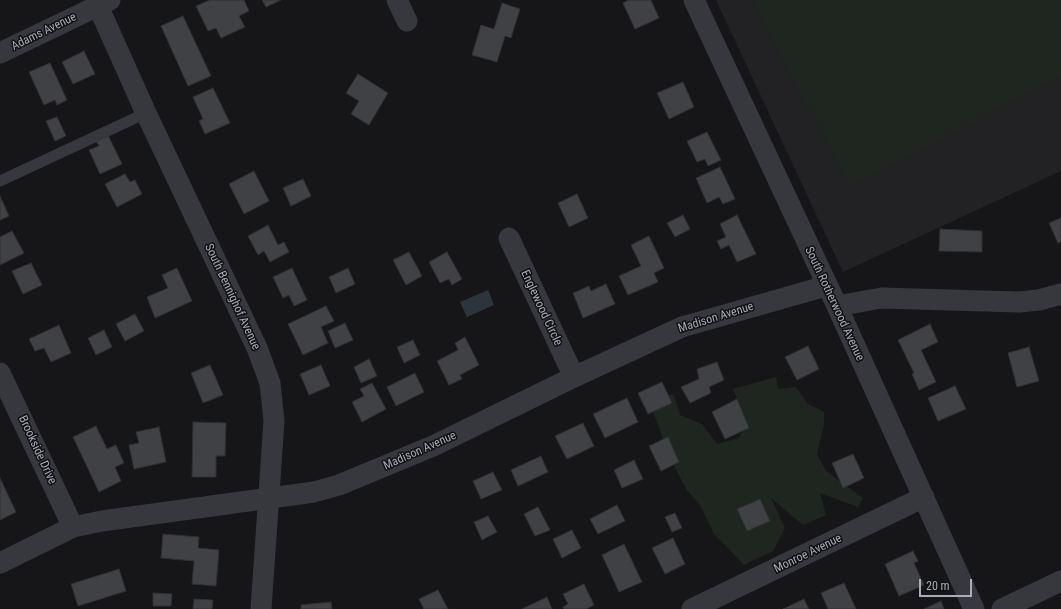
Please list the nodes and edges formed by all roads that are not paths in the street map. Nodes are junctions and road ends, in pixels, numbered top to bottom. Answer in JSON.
{"nodes":[{"id":1,"x":397,"y":0,"type":"edge"},
{"id":2,"x":694,"y":0,"type":"edge"},
{"id":3,"x":104,"y":3,"type":"edge"},
{"id":4,"x":407,"y":21,"type":"dead end"},
{"id":5,"x":0,"y":53,"type":"edge"},
{"id":6,"x":146,"y":113,"type":"junction"},
{"id":7,"x":0,"y":181,"type":"edge"},
{"id":8,"x":509,"y":238,"type":"dead end"},
{"id":9,"x":826,"y":286,"type":"junction"},
{"id":10,"x":1061,"y":294,"type":"edge"},
{"id":11,"x":836,"y":306,"type":"junction"},
{"id":12,"x":0,"y":373,"type":"edge"},
{"id":13,"x":574,"y":378,"type":"junction"},
{"id":14,"x":924,"y":498,"type":"junction"},
{"id":15,"x":268,"y":499,"type":"junction"},
{"id":16,"x":73,"y":527,"type":"junction"},
{"id":17,"x":0,"y":563,"type":"edge"},
{"id":18,"x":1061,"y":581,"type":"edge"},
{"id":19,"x":261,"y":609,"type":"edge"},
{"id":20,"x":692,"y":609,"type":"edge"},
{"id":21,"x":974,"y":609,"type":"edge"},
{"id":22,"x":1002,"y":609,"type":"edge"}],
"edges":[{"from":1,"to":4,"type":"street"},
{"from":2,"to":9,"type":"street","name":"South Rotherwood Avenue"},
{"from":3,"to":5,"type":"street","name":"Adams Avenue"},
{"from":3,"to":6,"type":"street","name":"South Bennighof Avenue"},
{"from":6,"to":7,"type":"lane"},
{"from":6,"to":15,"type":"street","name":"South Bennighof Avenue"},
{"from":8,"to":13,"type":"street","name":"Englewood Circle"},
{"from":9,"to":11,"type":"street","name":"South Rotherwood Avenue"},
{"from":9,"to":13,"type":"street","name":"Madison Avenue"},
{"from":10,"to":11,"type":"street"},
{"from":11,"to":14,"type":"street","name":"South Rotherwood Avenue"},
{"from":12,"to":16,"type":"street","name":"Brookside Drive"},
{"from":13,"to":15,"type":"street","name":"Madison Avenue"},
{"from":14,"to":20,"type":"street","name":"Monroe Avenue"},
{"from":14,"to":21,"type":"street","name":"South Rotherwood Avenue"},
{"from":15,"to":16,"type":"street","name":"Madison Avenue"},
{"from":15,"to":19,"type":"street","name":"South Bennighof Avenue"},
{"from":16,"to":17,"type":"street","name":"Madison Avenue"},
{"from":18,"to":22,"type":"street"}]}
